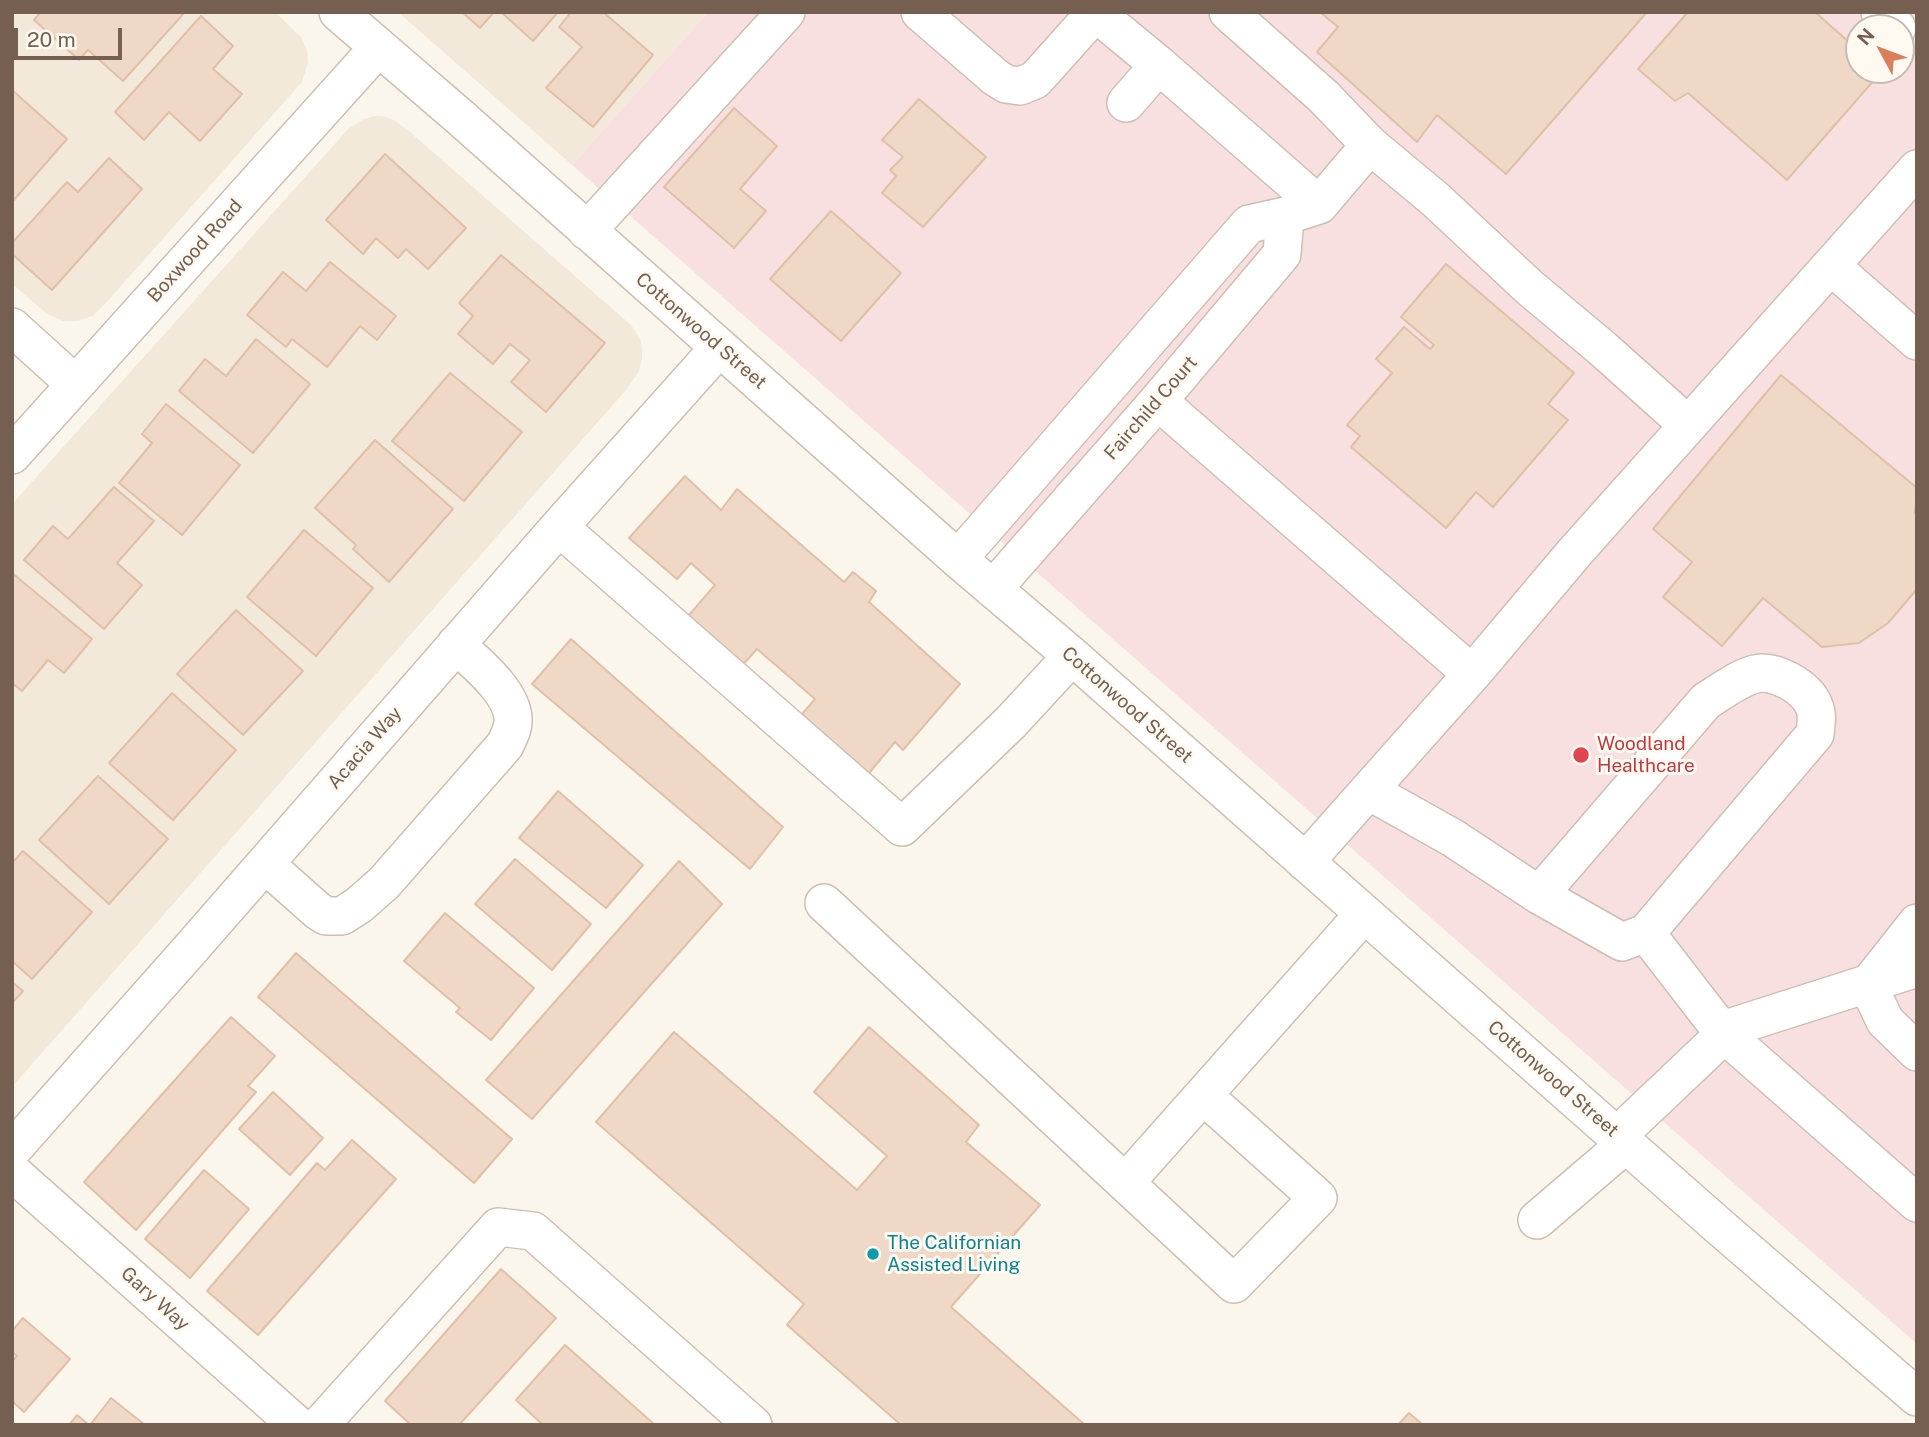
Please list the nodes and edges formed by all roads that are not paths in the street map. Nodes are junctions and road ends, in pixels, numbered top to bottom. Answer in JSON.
{"nodes":[{"id":1,"x":338,"y":12,"type":"edge"},
{"id":2,"x":786,"y":12,"type":"edge"},
{"id":3,"x":920,"y":12,"type":"edge"},
{"id":4,"x":1096,"y":12,"type":"edge"},
{"id":5,"x":1228,"y":12,"type":"edge"},
{"id":6,"x":379,"y":48,"type":"junction"},
{"id":7,"x":1159,"y":65,"type":"junction"},
{"id":8,"x":1126,"y":103,"type":"dead end"},
{"id":9,"x":1370,"y":145,"type":"junction"},
{"id":10,"x":1917,"y":169,"type":"edge"},
{"id":11,"x":1302,"y":211,"type":"junction"},
{"id":12,"x":587,"y":230,"type":"junction"},
{"id":13,"x":1831,"y":266,"type":"junction"},
{"id":14,"x":12,"y":327,"type":"edge"},
{"id":15,"x":1917,"y":341,"type":"edge"},
{"id":16,"x":719,"y":348,"type":"junction"},
{"id":17,"x":75,"y":384,"type":"junction"},
{"id":18,"x":1158,"y":401,"type":"junction"},
{"id":19,"x":1688,"y":425,"type":"junction"},
{"id":20,"x":12,"y":455,"type":"edge"},
{"id":21,"x":559,"y":527,"type":"junction"},
{"id":22,"x":958,"y":559,"type":"junction"},
{"id":23,"x":993,"y":589,"type":"junction"},
{"id":24,"x":456,"y":644,"type":"junction"},
{"id":25,"x":1072,"y":656,"type":"junction"},
{"id":26,"x":1472,"y":674,"type":"junction"},
{"id":27,"x":1369,"y":791,"type":"junction"},
{"id":28,"x":1305,"y":862,"type":"junction"},
{"id":29,"x":264,"y":864,"type":"junction"},
{"id":30,"x":1539,"y":895,"type":"junction"},
{"id":31,"x":824,"y":903,"type":"dead end"},
{"id":32,"x":1364,"y":914,"type":"junction"},
{"id":33,"x":1917,"y":923,"type":"edge"},
{"id":34,"x":1646,"y":933,"type":"junction"},
{"id":35,"x":1917,"y":968,"type":"edge"},
{"id":36,"x":1868,"y":985,"type":"junction"},
{"id":37,"x":1724,"y":1034,"type":"junction"},
{"id":38,"x":1917,"y":1052,"type":"edge"},
{"id":39,"x":1204,"y":1096,"type":"junction"},
{"id":40,"x":1622,"y":1140,"type":"junction"},
{"id":41,"x":12,"y":1150,"type":"edge"},
{"id":42,"x":12,"y":1172,"type":"edge"},
{"id":43,"x":1125,"y":1183,"type":"junction"},
{"id":44,"x":1917,"y":1203,"type":"edge"},
{"id":45,"x":1536,"y":1220,"type":"dead end"},
{"id":46,"x":1917,"y":1397,"type":"edge"},
{"id":47,"x":297,"y":1425,"type":"edge"},
{"id":48,"x":320,"y":1425,"type":"edge"},
{"id":49,"x":753,"y":1425,"type":"edge"}],
"edges":[{"from":1,"to":6,"type":"street","name":"Cottonwood Street"},
{"from":2,"to":12,"type":"street"},
{"from":3,"to":4,"type":"street"},
{"from":4,"to":7,"type":"street"},
{"from":5,"to":9,"type":"street"},
{"from":6,"to":12,"type":"street","name":"Cottonwood Street"},
{"from":6,"to":17,"type":"street","name":"Boxwood Road"},
{"from":7,"to":8,"type":"street"},
{"from":7,"to":11,"type":"street"},
{"from":9,"to":11,"type":"street"},
{"from":9,"to":19,"type":"street"},
{"from":10,"to":13,"type":"street"},
{"from":11,"to":18,"type":"street","name":"Fairchild Court"},
{"from":11,"to":22,"type":"street"},
{"from":12,"to":16,"type":"street","name":"Cottonwood Street"},
{"from":13,"to":15,"type":"street"},
{"from":13,"to":19,"type":"street"},
{"from":14,"to":17,"type":"street"},
{"from":16,"to":21,"type":"street","name":"Acacia Way"},
{"from":16,"to":22,"type":"street","name":"Cottonwood Street"},
{"from":17,"to":20,"type":"street","name":"Boxwood Road"},
{"from":18,"to":23,"type":"street","name":"Fairchild Court"},
{"from":18,"to":26,"type":"street"},
{"from":19,"to":26,"type":"street"},
{"from":21,"to":24,"type":"street","name":"Acacia Way"},
{"from":21,"to":25,"type":"street"},
{"from":22,"to":23,"type":"street","name":"Cottonwood Street"},
{"from":23,"to":25,"type":"street","name":"Cottonwood Street"},
{"from":24,"to":29,"type":"street","name":"Acacia Way"},
{"from":24,"to":29,"type":"street"},
{"from":25,"to":28,"type":"street","name":"Cottonwood Street"},
{"from":26,"to":27,"type":"street"},
{"from":27,"to":28,"type":"street"},
{"from":27,"to":30,"type":"street"},
{"from":28,"to":32,"type":"street","name":"Cottonwood Street"},
{"from":29,"to":41,"type":"street","name":"Acacia Way"},
{"from":30,"to":34,"type":"street"},
{"from":30,"to":34,"type":"street"},
{"from":31,"to":43,"type":"street"},
{"from":32,"to":39,"type":"street"},
{"from":32,"to":40,"type":"street","name":"Cottonwood Street"},
{"from":33,"to":36,"type":"street"},
{"from":34,"to":37,"type":"street"},
{"from":35,"to":36,"type":"street"},
{"from":36,"to":37,"type":"street"},
{"from":36,"to":38,"type":"street"},
{"from":37,"to":40,"type":"street"},
{"from":37,"to":44,"type":"street"},
{"from":39,"to":43,"type":"street"},
{"from":39,"to":43,"type":"street"},
{"from":40,"to":45,"type":"street"},
{"from":40,"to":46,"type":"street","name":"Cottonwood Street"},
{"from":42,"to":47,"type":"street","name":"Gary Way"},
{"from":48,"to":49,"type":"street"}]}
